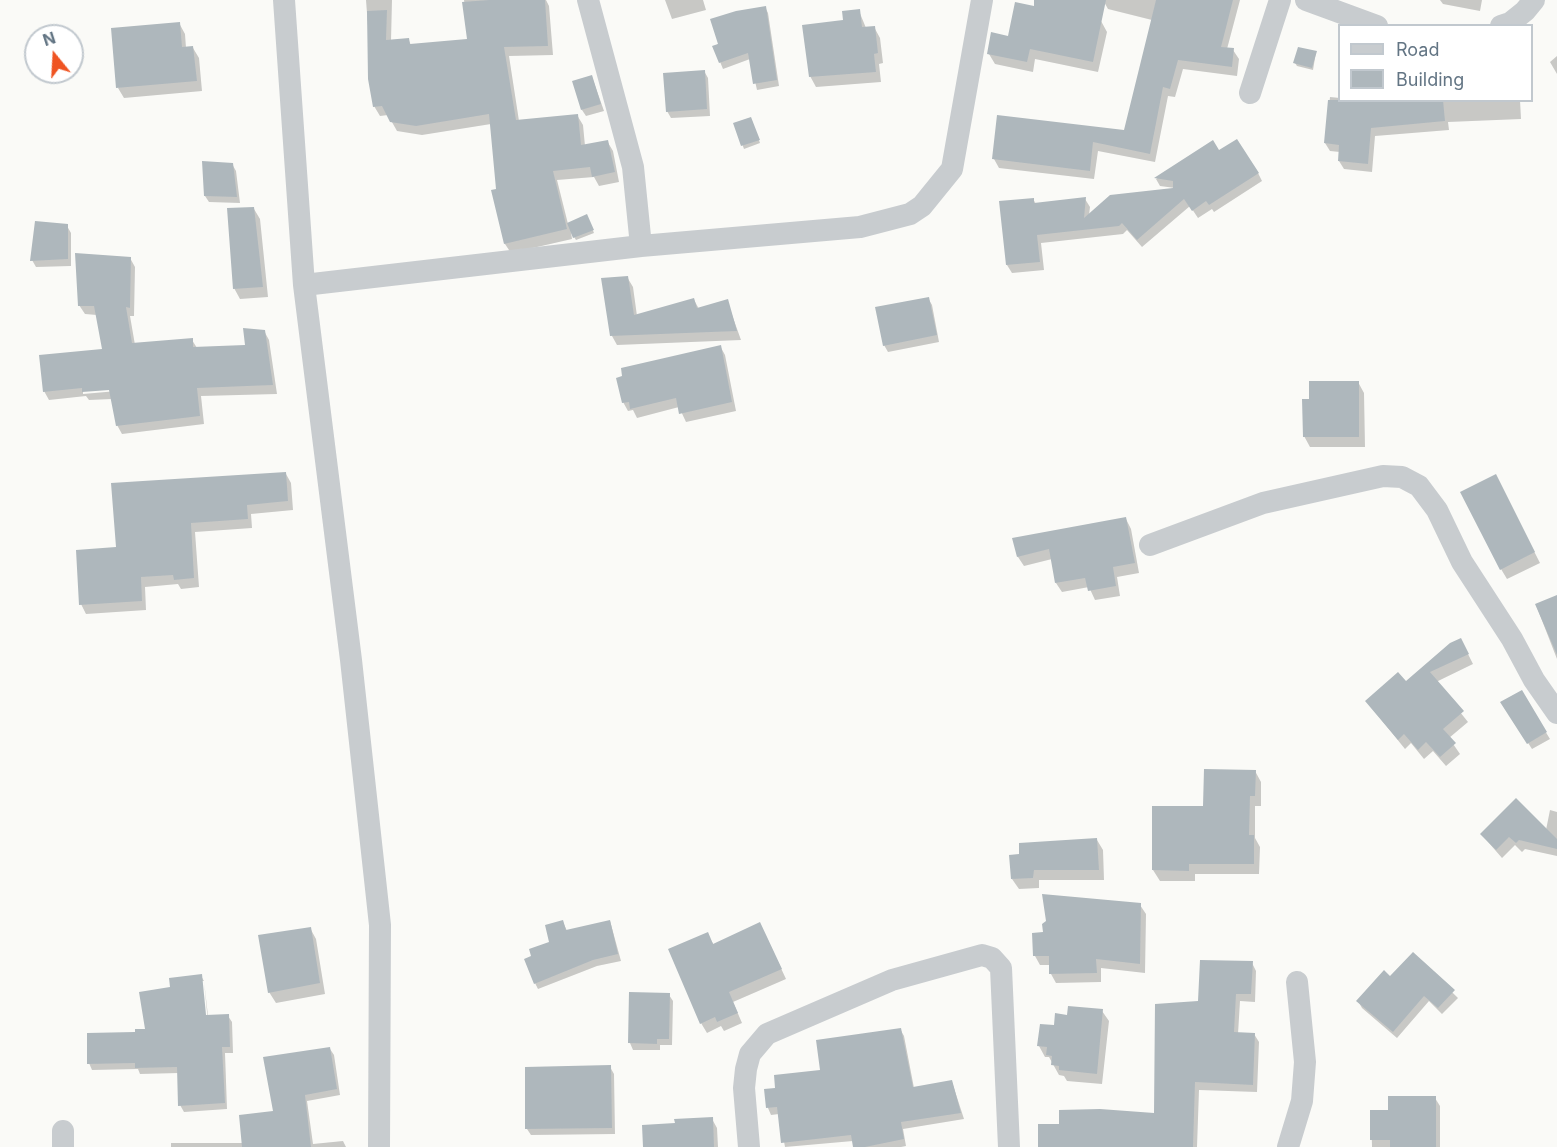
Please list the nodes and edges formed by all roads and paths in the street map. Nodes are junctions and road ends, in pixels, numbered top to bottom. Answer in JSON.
{"nodes":[{"id":1,"x":284,"y":0,"type":"edge"},
{"id":2,"x":588,"y":0,"type":"edge"},
{"id":3,"x":982,"y":0,"type":"edge"},
{"id":4,"x":1280,"y":0,"type":"edge"},
{"id":5,"x":1306,"y":0,"type":"edge"},
{"id":6,"x":1534,"y":0,"type":"edge"},
{"id":7,"x":1372,"y":24,"type":"edge"},
{"id":8,"x":1507,"y":24,"type":"edge"},
{"id":9,"x":1250,"y":93,"type":"dead end"},
{"id":10,"x":641,"y":246,"type":"junction"},
{"id":11,"x":304,"y":285,"type":"junction"},
{"id":12,"x":1150,"y":545,"type":"dead end"},
{"id":13,"x":1557,"y":713,"type":"edge"},
{"id":14,"x":1297,"y":982,"type":"dead end"},
{"id":15,"x":379,"y":1147,"type":"edge"},
{"id":16,"x":749,"y":1147,"type":"edge"},
{"id":17,"x":1009,"y":1147,"type":"edge"},
{"id":18,"x":1288,"y":1147,"type":"edge"}],
"edges":[{"from":1,"to":11,"type":"street"},
{"from":2,"to":10,"type":"street"},
{"from":3,"to":10,"type":"street"},
{"from":4,"to":9,"type":"street"},
{"from":5,"to":7,"type":"street"},
{"from":6,"to":8,"type":"street"},
{"from":10,"to":11,"type":"street"},
{"from":11,"to":15,"type":"street"},
{"from":12,"to":13,"type":"street"},
{"from":14,"to":18,"type":"street"},
{"from":16,"to":17,"type":"street"}]}
